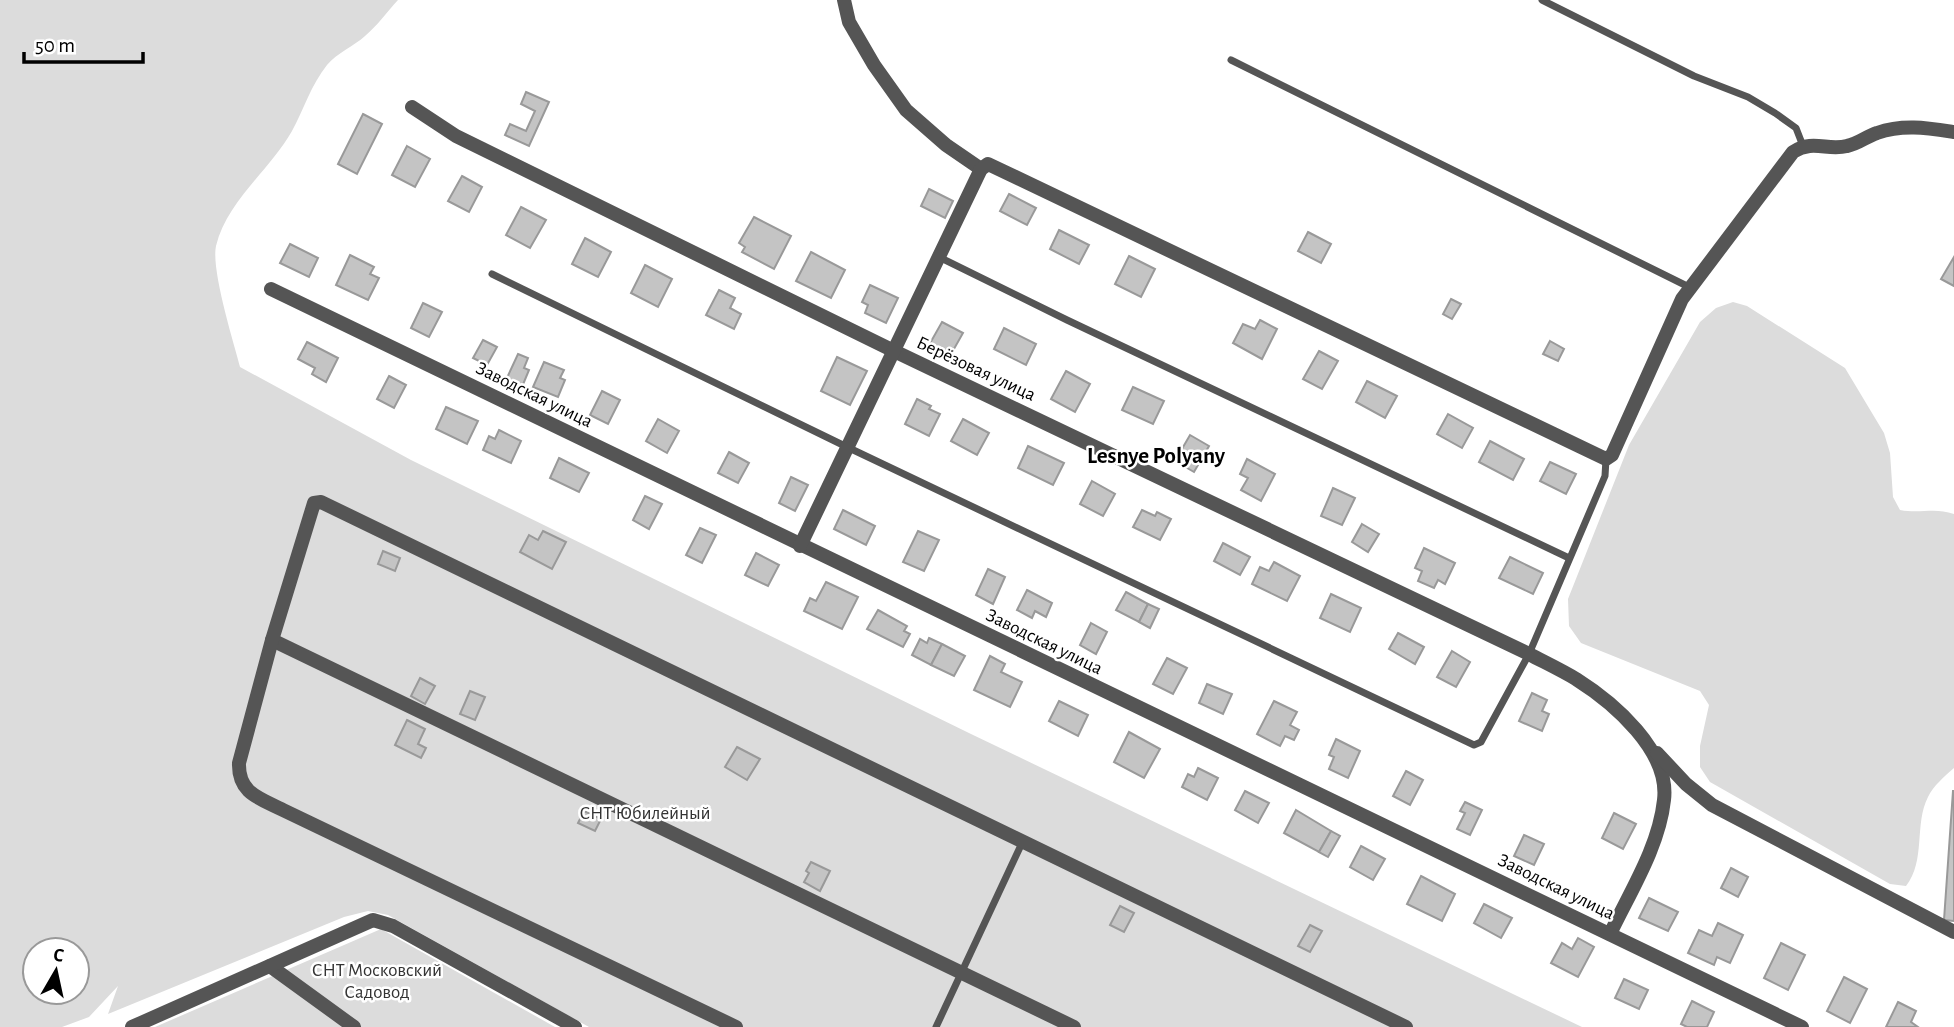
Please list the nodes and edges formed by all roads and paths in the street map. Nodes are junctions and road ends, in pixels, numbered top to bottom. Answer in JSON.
{"nodes":[{"id":1,"x":844,"y":0,"type":"edge"},
{"id":2,"x":1542,"y":0,"type":"edge"},
{"id":3,"x":1231,"y":60,"type":"dead end"},
{"id":4,"x":412,"y":107,"type":"dead end"},
{"id":5,"x":1954,"y":132,"type":"edge"},
{"id":6,"x":1802,"y":146,"type":"junction"},
{"id":7,"x":981,"y":169,"type":"junction"},
{"id":8,"x":939,"y":257,"type":"junction"},
{"id":9,"x":492,"y":274,"type":"dead end"},
{"id":10,"x":1691,"y":288,"type":"junction"},
{"id":11,"x":271,"y":289,"type":"dead end"},
{"id":12,"x":894,"y":351,"type":"junction"},
{"id":13,"x":847,"y":447,"type":"junction"},
{"id":14,"x":1606,"y":459,"type":"junction"},
{"id":15,"x":800,"y":546,"type":"junction"},
{"id":16,"x":1569,"y":558,"type":"junction"},
{"id":17,"x":272,"y":640,"type":"junction"},
{"id":18,"x":1529,"y":654,"type":"junction"},
{"id":19,"x":1651,"y":747,"type":"junction"},
{"id":20,"x":1022,"y":843,"type":"junction"},
{"id":21,"x":1954,"y":932,"type":"edge"},
{"id":22,"x":1609,"y":934,"type":"junction"},
{"id":23,"x":270,"y":966,"type":"junction"},
{"id":24,"x":962,"y":973,"type":"junction"},
{"id":25,"x":132,"y":1027,"type":"edge"},
{"id":26,"x":354,"y":1027,"type":"edge"},
{"id":27,"x":575,"y":1027,"type":"edge"},
{"id":28,"x":736,"y":1027,"type":"edge"},
{"id":29,"x":936,"y":1027,"type":"edge"},
{"id":30,"x":1074,"y":1027,"type":"edge"},
{"id":31,"x":1406,"y":1027,"type":"edge"},
{"id":32,"x":1802,"y":1027,"type":"edge"}],
"edges":[{"from":1,"to":7,"type":"street"},
{"from":2,"to":6,"type":"lane"},
{"from":3,"to":10,"type":"lane"},
{"from":4,"to":12,"type":"street","name":"Берёзовая улица"},
{"from":5,"to":6,"type":"street"},
{"from":6,"to":10,"type":"street"},
{"from":7,"to":8,"type":"street"},
{"from":7,"to":14,"type":"street"},
{"from":8,"to":12,"type":"street"},
{"from":8,"to":16,"type":"lane"},
{"from":9,"to":13,"type":"lane"},
{"from":10,"to":14,"type":"street"},
{"from":11,"to":15,"type":"street","name":"Заводская улица"},
{"from":12,"to":13,"type":"street"},
{"from":12,"to":18,"type":"street","name":"Берёзовая улица"},
{"from":13,"to":15,"type":"street"},
{"from":13,"to":18,"type":"lane"},
{"from":14,"to":16,"type":"lane"},
{"from":15,"to":22,"type":"street","name":"Заводская улица"},
{"from":16,"to":18,"type":"lane"},
{"from":17,"to":20,"type":"street"},
{"from":17,"to":24,"type":"street"},
{"from":17,"to":28,"type":"street"},
{"from":18,"to":19,"type":"street","name":"Берёзовая улица"},
{"from":19,"to":21,"type":"street","name":"Берёзовая улица"},
{"from":19,"to":22,"type":"street"},
{"from":20,"to":24,"type":"lane"},
{"from":20,"to":31,"type":"street"},
{"from":22,"to":32,"type":"street","name":"Заводская улица"},
{"from":23,"to":25,"type":"street"},
{"from":23,"to":26,"type":"street"},
{"from":23,"to":27,"type":"street"},
{"from":24,"to":29,"type":"lane"},
{"from":24,"to":30,"type":"street"}]}
